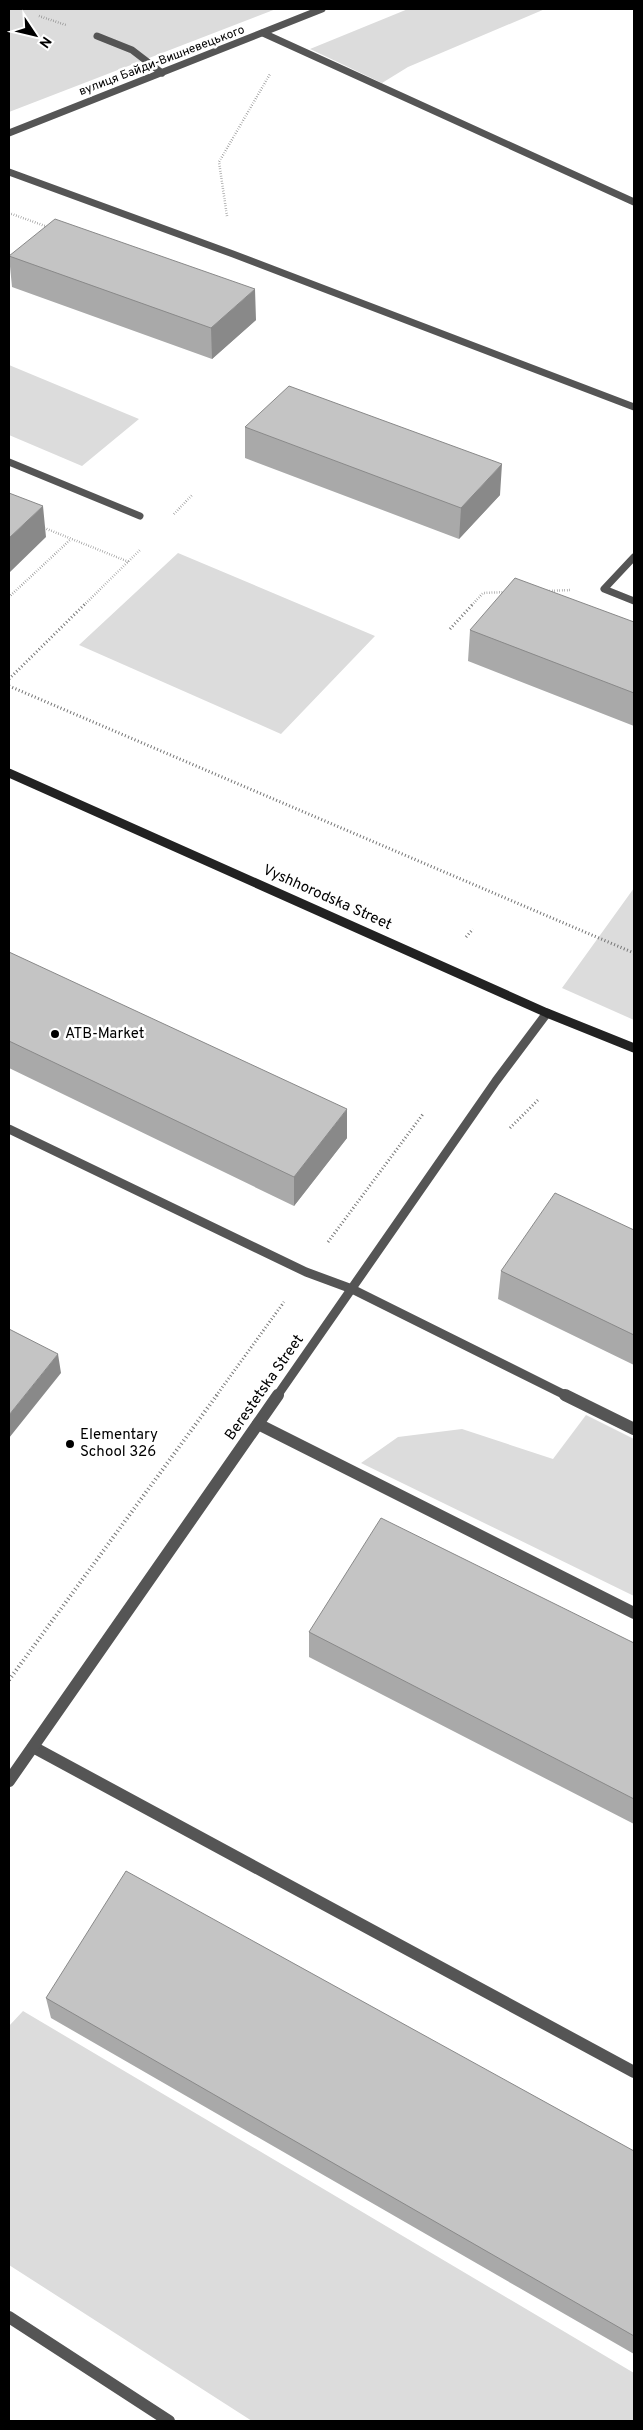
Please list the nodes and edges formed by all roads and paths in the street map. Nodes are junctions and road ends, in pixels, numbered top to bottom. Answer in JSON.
{"nodes":[{"id":1,"x":322,"y":9,"type":"edge"},
{"id":2,"x":263,"y":33,"type":"junction"},
{"id":3,"x":97,"y":36,"type":"dead end"},
{"id":4,"x":287,"y":45,"type":"junction"},
{"id":5,"x":162,"y":73,"type":"junction"},
{"id":6,"x":9,"y":133,"type":"edge"},
{"id":7,"x":9,"y":172,"type":"edge"},
{"id":8,"x":634,"y":202,"type":"edge"},
{"id":9,"x":233,"y":254,"type":"junction"},
{"id":10,"x":634,"y":407,"type":"edge"},
{"id":11,"x":9,"y":462,"type":"edge"},
{"id":12,"x":192,"y":495,"type":"dead end"},
{"id":13,"x":173,"y":515,"type":"dead end"},
{"id":14,"x":140,"y":516,"type":"dead end"},
{"id":15,"x":35,"y":524,"type":"edge"},
{"id":16,"x":71,"y":539,"type":"junction"},
{"id":17,"x":141,"y":549,"type":"dead end"},
{"id":18,"x":634,"y":558,"type":"edge"},
{"id":19,"x":129,"y":562,"type":"junction"},
{"id":20,"x":604,"y":589,"type":"junction"},
{"id":21,"x":539,"y":591,"type":"edge"},
{"id":22,"x":511,"y":592,"type":"edge"},
{"id":23,"x":9,"y":597,"type":"edge"},
{"id":24,"x":634,"y":601,"type":"edge"},
{"id":25,"x":450,"y":629,"type":"dead end"},
{"id":26,"x":9,"y":679,"type":"edge"},
{"id":27,"x":9,"y":686,"type":"edge"},
{"id":28,"x":9,"y":773,"type":"edge"},
{"id":29,"x":634,"y":953,"type":"edge"},
{"id":30,"x":547,"y":1013,"type":"junction"},
{"id":31,"x":634,"y":1048,"type":"edge"},
{"id":32,"x":423,"y":1114,"type":"dead end"},
{"id":33,"x":9,"y":1129,"type":"edge"},
{"id":34,"x":306,"y":1272,"type":"junction"},
{"id":35,"x":352,"y":1289,"type":"junction"},
{"id":36,"x":258,"y":1424,"type":"junction"},
{"id":37,"x":634,"y":1429,"type":"edge"},
{"id":38,"x":634,"y":1612,"type":"edge"},
{"id":39,"x":9,"y":1680,"type":"edge"},
{"id":40,"x":33,"y":1746,"type":"junction"},
{"id":41,"x":9,"y":1781,"type":"edge"},
{"id":42,"x":634,"y":2072,"type":"edge"},
{"id":43,"x":9,"y":2317,"type":"edge"},
{"id":44,"x":170,"y":2421,"type":"edge"}],
"edges":[{"from":1,"to":2,"type":"street","name":"вулиця Байди-Вишневецького"},
{"from":2,"to":4,"type":"street"},
{"from":2,"to":5,"type":"street","name":"вулиця Байди-Вишневецького"},
{"from":3,"to":5,"type":"street"},
{"from":4,"to":8,"type":"street"},
{"from":4,"to":9,"type":"path"},
{"from":5,"to":6,"type":"street","name":"вулиця Байди-Вишневецького"},
{"from":7,"to":9,"type":"street"},
{"from":9,"to":10,"type":"street"},
{"from":11,"to":14,"type":"street"},
{"from":12,"to":13,"type":"path"},
{"from":15,"to":16,"type":"path"},
{"from":16,"to":19,"type":"path"},
{"from":16,"to":23,"type":"path"},
{"from":17,"to":19,"type":"path"},
{"from":18,"to":20,"type":"street"},
{"from":19,"to":26,"type":"path"},
{"from":20,"to":21,"type":"path"},
{"from":20,"to":24,"type":"street"},
{"from":22,"to":25,"type":"path"},
{"from":27,"to":29,"type":"path"},
{"from":28,"to":30,"type":"main road","name":"Vyshhorodska Street"},
{"from":30,"to":31,"type":"main road","name":"Vyshhorodska Street"},
{"from":30,"to":35,"type":"street","name":"Berestetska Street"},
{"from":32,"to":34,"type":"path"},
{"from":33,"to":34,"type":"street"},
{"from":34,"to":35,"type":"street"},
{"from":34,"to":39,"type":"path"},
{"from":35,"to":36,"type":"street","name":"Berestetska Street"},
{"from":35,"to":37,"type":"street"},
{"from":36,"to":38,"type":"street"},
{"from":36,"to":40,"type":"street","name":"Berestetska Street"},
{"from":40,"to":41,"type":"street","name":"Berestetska Street"},
{"from":40,"to":42,"type":"street"},
{"from":43,"to":44,"type":"street"}]}
